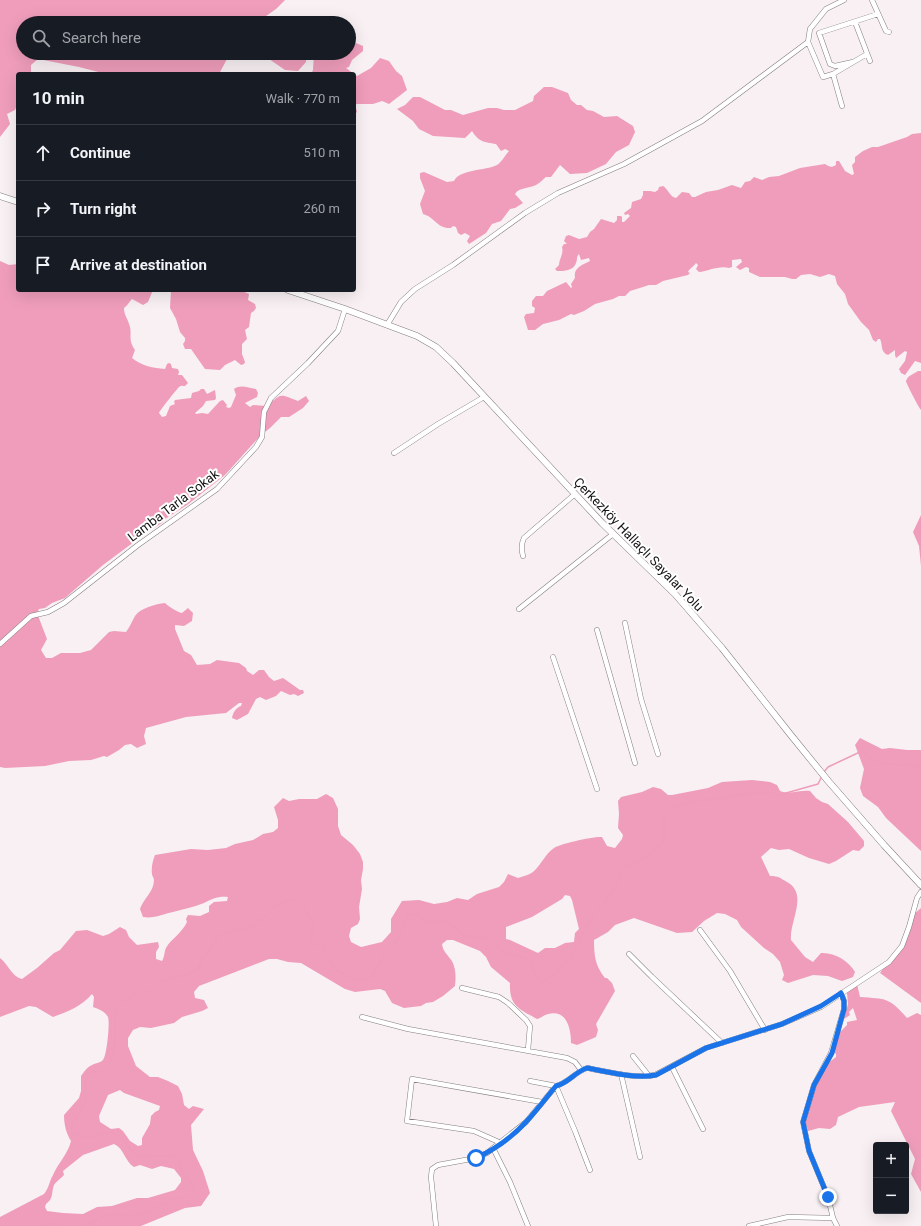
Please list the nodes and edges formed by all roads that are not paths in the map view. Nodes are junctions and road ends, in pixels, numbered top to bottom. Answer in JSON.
{"nodes":[{"id":1,"x":844,"y":0,"type":"edge"},
{"id":2,"x":872,"y":0,"type":"edge"},
{"id":3,"x":878,"y":14,"type":"junction"},
{"id":4,"x":855,"y":22,"type":"junction"},
{"id":5,"x":889,"y":32,"type":"dead end"},
{"id":6,"x":808,"y":42,"type":"junction"},
{"id":7,"x":867,"y":54,"type":"junction"},
{"id":8,"x":870,"y":61,"type":"dead end"},
{"id":9,"x":854,"y":62,"type":"junction"},
{"id":10,"x":833,"y":74,"type":"junction"},
{"id":11,"x":842,"y":106,"type":"dead end"},
{"id":12,"x":0,"y":196,"type":"edge"},
{"id":13,"x":16,"y":201,"type":"edge"},
{"id":14,"x":294,"y":292,"type":"edge"},
{"id":15,"x":345,"y":309,"type":"junction"},
{"id":16,"x":387,"y":325,"type":"junction"},
{"id":17,"x":484,"y":396,"type":"junction"},
{"id":18,"x":394,"y":453,"type":"dead end"},
{"id":19,"x":575,"y":494,"type":"junction"},
{"id":20,"x":613,"y":534,"type":"junction"},
{"id":21,"x":523,"y":556,"type":"dead end"},
{"id":22,"x":519,"y":609,"type":"dead end"},
{"id":23,"x":625,"y":623,"type":"dead end"},
{"id":24,"x":597,"y":630,"type":"dead end"},
{"id":25,"x":0,"y":644,"type":"edge"},
{"id":26,"x":553,"y":657,"type":"dead end"},
{"id":27,"x":658,"y":754,"type":"dead end"},
{"id":28,"x":635,"y":763,"type":"dead end"},
{"id":29,"x":596,"y":789,"type":"dead end"},
{"id":30,"x":921,"y":885,"type":"edge"},
{"id":31,"x":921,"y":892,"type":"edge"},
{"id":32,"x":700,"y":930,"type":"dead end"},
{"id":33,"x":629,"y":954,"type":"dead end"},
{"id":34,"x":462,"y":988,"type":"dead end"},
{"id":35,"x":841,"y":993,"type":"junction"},
{"id":36,"x":362,"y":1016,"type":"dead end"},
{"id":37,"x":765,"y":1030,"type":"junction"},
{"id":38,"x":722,"y":1043,"type":"junction"},
{"id":39,"x":528,"y":1050,"type":"junction"},
{"id":40,"x":633,"y":1056,"type":"dead end"},
{"id":41,"x":672,"y":1067,"type":"junction"},
{"id":42,"x":580,"y":1070,"type":"junction"},
{"id":43,"x":622,"y":1074,"type":"junction"},
{"id":44,"x":649,"y":1076,"type":"junction"},
{"id":45,"x":530,"y":1081,"type":"dead end"},
{"id":46,"x":556,"y":1086,"type":"junction"},
{"id":47,"x":542,"y":1102,"type":"junction"},
{"id":48,"x":703,"y":1129,"type":"dead end"},
{"id":49,"x":501,"y":1143,"type":"junction"},
{"id":50,"x":493,"y":1148,"type":"junction"},
{"id":51,"x":640,"y":1157,"type":"dead end"},
{"id":52,"x":590,"y":1170,"type":"dead end"},
{"id":53,"x":833,"y":1218,"type":"junction"},
{"id":54,"x":436,"y":1226,"type":"edge"},
{"id":55,"x":528,"y":1226,"type":"edge"},
{"id":56,"x":749,"y":1226,"type":"edge"},
{"id":57,"x":837,"y":1226,"type":"edge"}],
"edges":[{"from":1,"to":6,"type":"street"},
{"from":2,"to":3,"type":"street"},
{"from":3,"to":4,"type":"street"},
{"from":3,"to":5,"type":"street"},
{"from":4,"to":7,"type":"street"},
{"from":4,"to":9,"type":"street"},
{"from":6,"to":10,"type":"street"},
{"from":6,"to":16,"type":"street"},
{"from":7,"to":8,"type":"street"},
{"from":7,"to":9,"type":"street"},
{"from":9,"to":10,"type":"street"},
{"from":10,"to":11,"type":"street"},
{"from":12,"to":13,"type":"main road"},
{"from":14,"to":15,"type":"main road","name":"Çerkezköy Hallaçlı Sayalar Yolu"},
{"from":15,"to":16,"type":"main road","name":"Çerkezköy Hallaçlı Sayalar Yolu"},
{"from":15,"to":25,"type":"street","name":"Lamba Tarla Sokak"},
{"from":16,"to":17,"type":"main road","name":"Çerkezköy Hallaçlı Sayalar Yolu"},
{"from":17,"to":18,"type":"street"},
{"from":17,"to":19,"type":"main road","name":"Çerkezköy Hallaçlı Sayalar Yolu"},
{"from":19,"to":20,"type":"main road","name":"Çerkezköy Hallaçlı Sayalar Yolu"},
{"from":19,"to":21,"type":"street"},
{"from":20,"to":22,"type":"street"},
{"from":20,"to":30,"type":"main road","name":"Çerkezköy Hallaçlı Sayalar Yolu"},
{"from":23,"to":27,"type":"street"},
{"from":24,"to":28,"type":"street"},
{"from":26,"to":29,"type":"street"},
{"from":31,"to":35,"type":"street"},
{"from":32,"to":37,"type":"street"},
{"from":33,"to":38,"type":"street"},
{"from":34,"to":39,"type":"street"},
{"from":35,"to":37,"type":"street"},
{"from":35,"to":53,"type":"street"},
{"from":36,"to":39,"type":"street"},
{"from":37,"to":38,"type":"street"},
{"from":38,"to":41,"type":"street"},
{"from":39,"to":42,"type":"street"},
{"from":40,"to":44,"type":"street"},
{"from":41,"to":44,"type":"street"},
{"from":41,"to":48,"type":"street"},
{"from":42,"to":43,"type":"street"},
{"from":42,"to":46,"type":"street"},
{"from":43,"to":44,"type":"street"},
{"from":43,"to":51,"type":"street"},
{"from":45,"to":46,"type":"street"},
{"from":46,"to":47,"type":"street"},
{"from":46,"to":52,"type":"street"},
{"from":47,"to":49,"type":"street"},
{"from":47,"to":49,"type":"street"},
{"from":49,"to":50,"type":"street"},
{"from":50,"to":54,"type":"street"},
{"from":50,"to":55,"type":"street"},
{"from":53,"to":56,"type":"street"},
{"from":53,"to":57,"type":"street"}]}
